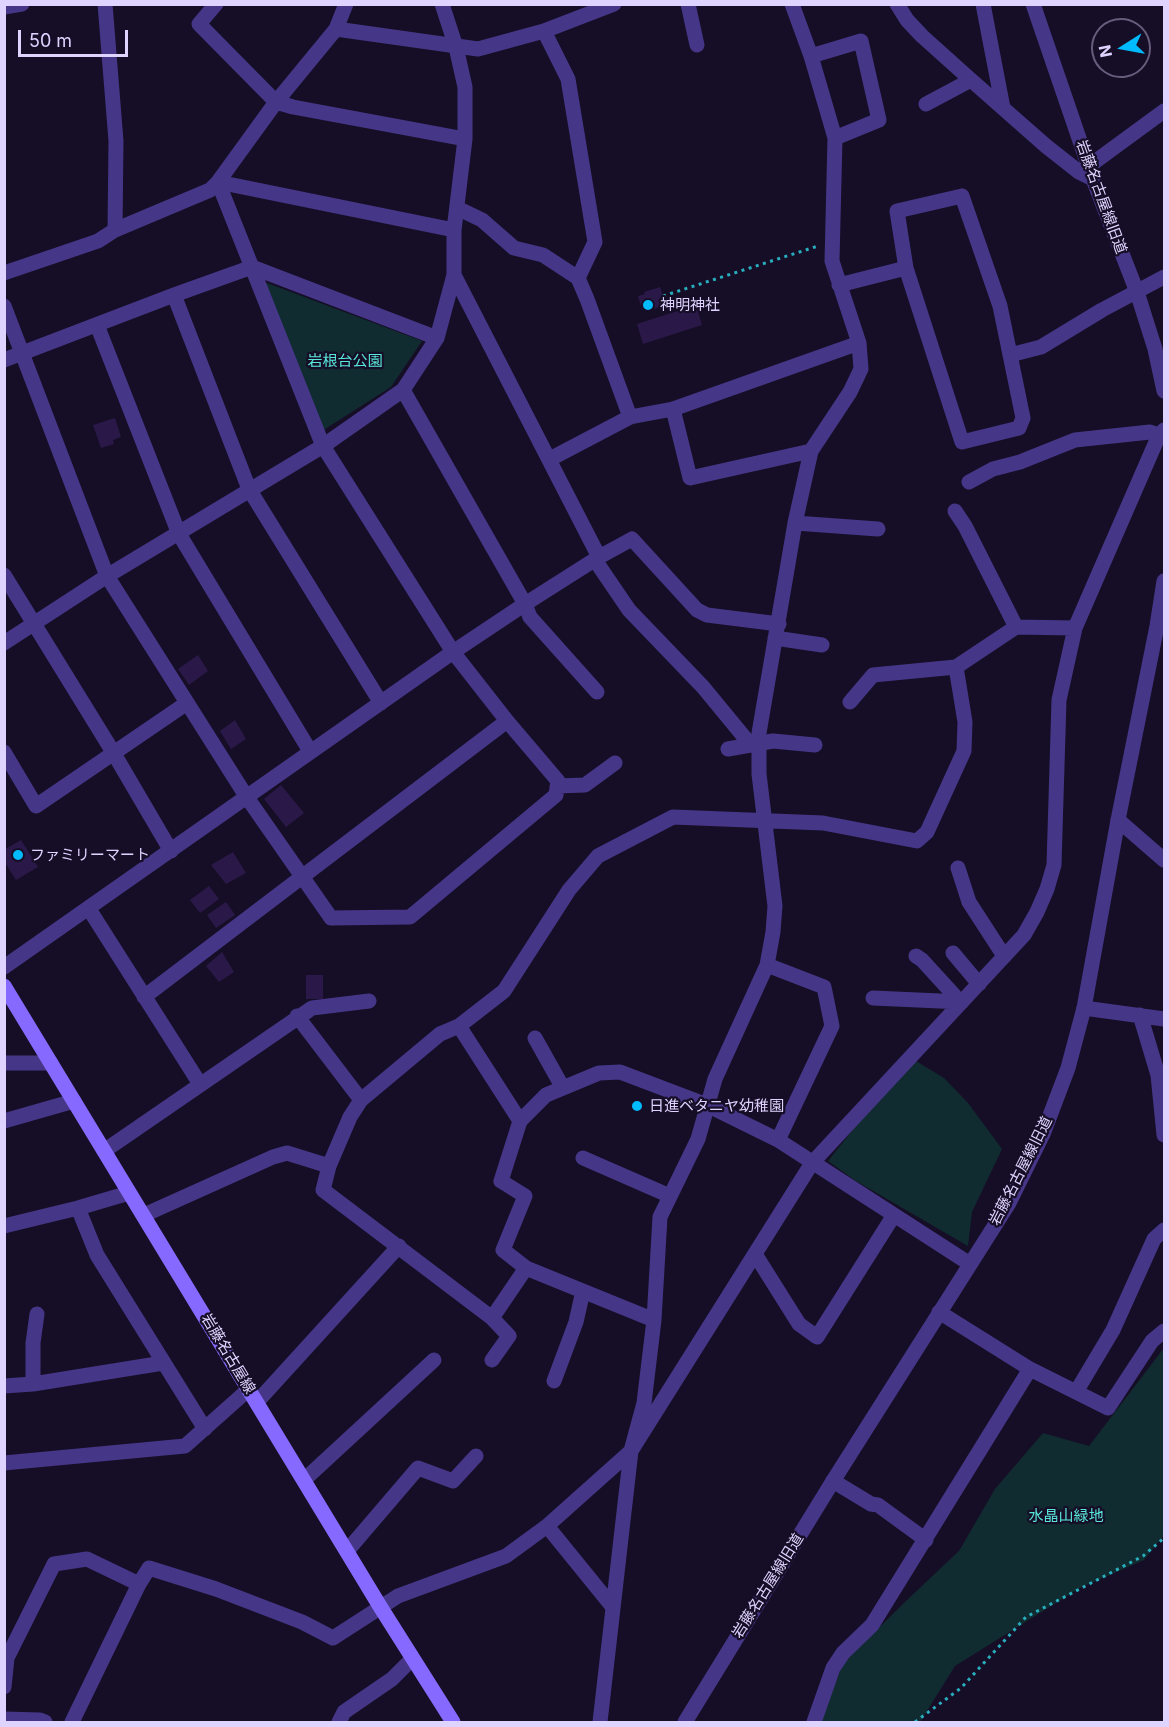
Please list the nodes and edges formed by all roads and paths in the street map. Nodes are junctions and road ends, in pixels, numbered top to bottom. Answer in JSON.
{"nodes":[{"id":1,"x":22,"y":4,"type":"edge"},
{"id":2,"x":105,"y":4,"type":"edge"},
{"id":3,"x":216,"y":4,"type":"edge"},
{"id":4,"x":346,"y":4,"type":"edge"},
{"id":5,"x":442,"y":4,"type":"edge"},
{"id":6,"x":614,"y":4,"type":"edge"},
{"id":7,"x":688,"y":4,"type":"edge"},
{"id":8,"x":792,"y":4,"type":"edge"},
{"id":9,"x":897,"y":4,"type":"edge"},
{"id":10,"x":983,"y":4,"type":"edge"},
{"id":11,"x":1033,"y":4,"type":"edge"},
{"id":12,"x":4,"y":7,"type":"edge"},
{"id":13,"x":336,"y":29,"type":"junction"},
{"id":14,"x":544,"y":31,"type":"junction"},
{"id":15,"x":697,"y":45,"type":"dead end"},
{"id":16,"x":456,"y":47,"type":"junction"},
{"id":17,"x":812,"y":56,"type":"junction"},
{"id":18,"x":971,"y":80,"type":"junction"},
{"id":19,"x":276,"y":102,"type":"junction"},
{"id":20,"x":926,"y":104,"type":"dead end"},
{"id":21,"x":1003,"y":108,"type":"junction"},
{"id":22,"x":1164,"y":111,"type":"edge"},
{"id":23,"x":835,"y":138,"type":"junction"},
{"id":24,"x":465,"y":139,"type":"junction"},
{"id":25,"x":1091,"y":173,"type":"junction"},
{"id":26,"x":218,"y":182,"type":"junction"},
{"id":27,"x":457,"y":208,"type":"junction"},
{"id":28,"x":115,"y":230,"type":"junction"},
{"id":29,"x":454,"y":230,"type":"junction"},
{"id":30,"x":833,"y":241,"type":"junction"},
{"id":31,"x":252,"y":267,"type":"junction"},
{"id":32,"x":906,"y":268,"type":"junction"},
{"id":33,"x":4,"y":273,"type":"edge"},
{"id":34,"x":454,"y":275,"type":"junction"},
{"id":35,"x":1164,"y":277,"type":"edge"},
{"id":36,"x":578,"y":278,"type":"junction"},
{"id":37,"x":839,"y":285,"type":"junction"},
{"id":38,"x":1137,"y":292,"type":"junction"},
{"id":39,"x":174,"y":295,"type":"junction"},
{"id":40,"x":663,"y":296,"type":"dead end"},
{"id":41,"x":4,"y":306,"type":"edge"},
{"id":42,"x":97,"y":325,"type":"junction"},
{"id":43,"x":437,"y":338,"type":"junction"},
{"id":44,"x":859,"y":343,"type":"junction"},
{"id":45,"x":21,"y":353,"type":"junction"},
{"id":46,"x":1010,"y":355,"type":"junction"},
{"id":47,"x":4,"y":360,"type":"edge"},
{"id":48,"x":1164,"y":389,"type":"edge"},
{"id":49,"x":403,"y":390,"type":"junction"},
{"id":50,"x":673,"y":408,"type":"junction"},
{"id":51,"x":630,"y":417,"type":"junction"},
{"id":52,"x":1162,"y":433,"type":"edge"},
{"id":53,"x":323,"y":446,"type":"junction"},
{"id":54,"x":811,"y":452,"type":"junction"},
{"id":55,"x":550,"y":459,"type":"junction"},
{"id":56,"x":969,"y":482,"type":"dead end"},
{"id":57,"x":249,"y":489,"type":"junction"},
{"id":58,"x":955,"y":511,"type":"dead end"},
{"id":59,"x":795,"y":523,"type":"junction"},
{"id":60,"x":878,"y":529,"type":"dead end"},
{"id":61,"x":178,"y":534,"type":"junction"},
{"id":62,"x":597,"y":558,"type":"junction"},
{"id":63,"x":4,"y":575,"type":"edge"},
{"id":64,"x":107,"y":576,"type":"junction"},
{"id":65,"x":1164,"y":581,"type":"edge"},
{"id":66,"x":525,"y":604,"type":"junction"},
{"id":67,"x":34,"y":625,"type":"junction"},
{"id":68,"x":1016,"y":627,"type":"junction"},
{"id":69,"x":1075,"y":628,"type":"junction"},
{"id":70,"x":1161,"y":629,"type":"edge"},
{"id":71,"x":777,"y":631,"type":"junction"},
{"id":72,"x":4,"y":643,"type":"edge"},
{"id":73,"x":822,"y":645,"type":"dead end"},
{"id":74,"x":453,"y":652,"type":"junction"},
{"id":75,"x":956,"y":667,"type":"junction"},
{"id":76,"x":597,"y":692,"type":"dead end"},
{"id":77,"x":850,"y":702,"type":"dead end"},
{"id":78,"x":187,"y":703,"type":"junction"},
{"id":79,"x":381,"y":703,"type":"junction"},
{"id":80,"x":507,"y":721,"type":"junction"},
{"id":81,"x":760,"y":726,"type":"junction"},
{"id":82,"x":753,"y":743,"type":"junction"},
{"id":83,"x":728,"y":749,"type":"dead end"},
{"id":84,"x":4,"y":752,"type":"edge"},
{"id":85,"x":113,"y":752,"type":"junction"},
{"id":86,"x":310,"y":752,"type":"junction"},
{"id":87,"x":615,"y":763,"type":"dead end"},
{"id":88,"x":557,"y":786,"type":"junction"},
{"id":89,"x":246,"y":796,"type":"junction"},
{"id":90,"x":763,"y":820,"type":"junction"},
{"id":91,"x":1118,"y":820,"type":"junction"},
{"id":92,"x":171,"y":851,"type":"junction"},
{"id":93,"x":1164,"y":860,"type":"edge"},
{"id":94,"x":958,"y":868,"type":"dead end"},
{"id":95,"x":303,"y":876,"type":"junction"},
{"id":96,"x":89,"y":909,"type":"junction"},
{"id":97,"x":953,"y":953,"type":"dead end"},
{"id":98,"x":916,"y":956,"type":"dead end"},
{"id":99,"x":1004,"y":956,"type":"junction"},
{"id":100,"x":767,"y":965,"type":"junction"},
{"id":101,"x":4,"y":967,"type":"edge"},
{"id":102,"x":979,"y":984,"type":"junction"},
{"id":103,"x":4,"y":986,"type":"edge"},
{"id":104,"x":144,"y":997,"type":"junction"},
{"id":105,"x":873,"y":998,"type":"dead end"},
{"id":106,"x":369,"y":1001,"type":"dead end"},
{"id":107,"x":959,"y":1002,"type":"junction"},
{"id":108,"x":1084,"y":1008,"type":"junction"},
{"id":109,"x":1140,"y":1015,"type":"junction"},
{"id":110,"x":297,"y":1016,"type":"junction"},
{"id":111,"x":1164,"y":1018,"type":"edge"},
{"id":112,"x":459,"y":1026,"type":"junction"},
{"id":113,"x":535,"y":1038,"type":"dead end"},
{"id":114,"x":4,"y":1063,"type":"edge"},
{"id":115,"x":51,"y":1063,"type":"junction"},
{"id":116,"x":200,"y":1084,"type":"junction"},
{"id":117,"x":562,"y":1088,"type":"junction"},
{"id":118,"x":361,"y":1100,"type":"junction"},
{"id":119,"x":74,"y":1101,"type":"junction"},
{"id":120,"x":707,"y":1105,"type":"junction"},
{"id":121,"x":4,"y":1121,"type":"edge"},
{"id":122,"x":520,"y":1121,"type":"junction"},
{"id":123,"x":1164,"y":1135,"type":"edge"},
{"id":124,"x":777,"y":1140,"type":"junction"},
{"id":125,"x":104,"y":1151,"type":"junction"},
{"id":126,"x":584,"y":1158,"type":"dead end"},
{"id":127,"x":812,"y":1163,"type":"junction"},
{"id":128,"x":329,"y":1166,"type":"junction"},
{"id":129,"x":129,"y":1193,"type":"junction"},
{"id":130,"x":670,"y":1196,"type":"junction"},
{"id":131,"x":78,"y":1208,"type":"junction"},
{"id":132,"x":144,"y":1215,"type":"junction"},
{"id":133,"x":894,"y":1215,"type":"junction"},
{"id":134,"x":4,"y":1226,"type":"edge"},
{"id":135,"x":1164,"y":1230,"type":"edge"},
{"id":136,"x":399,"y":1246,"type":"junction"},
{"id":137,"x":755,"y":1254,"type":"junction"},
{"id":138,"x":970,"y":1264,"type":"junction"},
{"id":139,"x":526,"y":1268,"type":"junction"},
{"id":140,"x":583,"y":1291,"type":"junction"},
{"id":141,"x":939,"y":1312,"type":"junction"},
{"id":142,"x":37,"y":1314,"type":"dead end"},
{"id":143,"x":492,"y":1318,"type":"junction"},
{"id":144,"x":654,"y":1320,"type":"junction"},
{"id":145,"x":1164,"y":1331,"type":"edge"},
{"id":146,"x":434,"y":1360,"type":"dead end"},
{"id":147,"x":492,"y":1360,"type":"dead end"},
{"id":148,"x":163,"y":1363,"type":"junction"},
{"id":149,"x":1030,"y":1369,"type":"junction"},
{"id":150,"x":554,"y":1382,"type":"dead end"},
{"id":151,"x":33,"y":1384,"type":"junction"},
{"id":152,"x":4,"y":1386,"type":"edge"},
{"id":153,"x":1076,"y":1392,"type":"junction"},
{"id":154,"x":253,"y":1395,"type":"junction"},
{"id":155,"x":205,"y":1429,"type":"junction"},
{"id":156,"x":631,"y":1451,"type":"junction"},
{"id":157,"x":476,"y":1456,"type":"dead end"},
{"id":158,"x":4,"y":1463,"type":"edge"},
{"id":159,"x":304,"y":1480,"type":"junction"},
{"id":160,"x":833,"y":1481,"type":"junction"},
{"id":161,"x":547,"y":1526,"type":"junction"},
{"id":162,"x":1164,"y":1538,"type":"edge"},
{"id":163,"x":926,"y":1540,"type":"junction"},
{"id":164,"x":347,"y":1551,"type":"junction"},
{"id":165,"x":139,"y":1584,"type":"junction"},
{"id":166,"x":612,"y":1606,"type":"junction"},
{"id":167,"x":381,"y":1608,"type":"junction"},
{"id":168,"x":412,"y":1659,"type":"junction"},
{"id":169,"x":4,"y":1687,"type":"edge"},
{"id":170,"x":4,"y":1719,"type":"edge"},
{"id":171,"x":45,"y":1722,"type":"edge"},
{"id":172,"x":72,"y":1722,"type":"edge"},
{"id":173,"x":339,"y":1722,"type":"edge"},
{"id":174,"x":453,"y":1722,"type":"edge"},
{"id":175,"x":600,"y":1722,"type":"edge"},
{"id":176,"x":685,"y":1722,"type":"edge"},
{"id":177,"x":814,"y":1722,"type":"edge"},
{"id":178,"x":915,"y":1722,"type":"edge"}],
"edges":[{"from":1,"to":12,"type":"street"},
{"from":2,"to":28,"type":"street"},
{"from":3,"to":19,"type":"street"},
{"from":4,"to":13,"type":"street"},
{"from":5,"to":16,"type":"street"},
{"from":6,"to":14,"type":"street"},
{"from":7,"to":15,"type":"street"},
{"from":8,"to":17,"type":"street"},
{"from":9,"to":18,"type":"street"},
{"from":10,"to":21,"type":"street"},
{"from":11,"to":25,"type":"street","name":"岩藤名古屋線旧道"},
{"from":13,"to":16,"type":"street"},
{"from":13,"to":19,"type":"street"},
{"from":14,"to":16,"type":"street"},
{"from":14,"to":36,"type":"street"},
{"from":16,"to":24,"type":"street"},
{"from":17,"to":23,"type":"street"},
{"from":17,"to":23,"type":"street"},
{"from":18,"to":20,"type":"street"},
{"from":18,"to":21,"type":"street"},
{"from":19,"to":24,"type":"street"},
{"from":19,"to":26,"type":"street"},
{"from":21,"to":25,"type":"street"},
{"from":22,"to":25,"type":"street"},
{"from":23,"to":30,"type":"street"},
{"from":24,"to":27,"type":"street"},
{"from":25,"to":38,"type":"street","name":"岩藤名古屋線旧道"},
{"from":26,"to":28,"type":"street"},
{"from":26,"to":29,"type":"street"},
{"from":26,"to":31,"type":"street"},
{"from":27,"to":29,"type":"street"},
{"from":27,"to":36,"type":"street"},
{"from":28,"to":33,"type":"street"},
{"from":29,"to":34,"type":"street"},
{"from":30,"to":37,"type":"street"},
{"from":30,"to":40,"type":"path"},
{"from":31,"to":39,"type":"street"},
{"from":31,"to":43,"type":"street"},
{"from":31,"to":53,"type":"street"},
{"from":32,"to":37,"type":"street"},
{"from":32,"to":46,"type":"street"},
{"from":32,"to":46,"type":"street"},
{"from":34,"to":43,"type":"street"},
{"from":34,"to":55,"type":"street"},
{"from":35,"to":38,"type":"street"},
{"from":36,"to":51,"type":"street"},
{"from":37,"to":44,"type":"street"},
{"from":38,"to":46,"type":"street"},
{"from":38,"to":48,"type":"street","name":"岩藤名古屋線旧道"},
{"from":39,"to":42,"type":"street"},
{"from":39,"to":57,"type":"street"},
{"from":41,"to":45,"type":"street"},
{"from":42,"to":45,"type":"street"},
{"from":42,"to":61,"type":"street"},
{"from":43,"to":49,"type":"street"},
{"from":44,"to":50,"type":"street"},
{"from":44,"to":54,"type":"street"},
{"from":45,"to":47,"type":"street"},
{"from":45,"to":64,"type":"street"},
{"from":49,"to":53,"type":"street"},
{"from":49,"to":66,"type":"street"},
{"from":50,"to":51,"type":"street"},
{"from":50,"to":54,"type":"street"},
{"from":51,"to":55,"type":"street"},
{"from":52,"to":56,"type":"street"},
{"from":52,"to":69,"type":"street"},
{"from":53,"to":57,"type":"street"},
{"from":53,"to":74,"type":"street"},
{"from":54,"to":59,"type":"street"},
{"from":55,"to":62,"type":"street"},
{"from":57,"to":61,"type":"street"},
{"from":57,"to":79,"type":"street"},
{"from":58,"to":68,"type":"street"},
{"from":59,"to":60,"type":"street"},
{"from":59,"to":71,"type":"street"},
{"from":61,"to":64,"type":"street"},
{"from":61,"to":86,"type":"street"},
{"from":62,"to":66,"type":"street"},
{"from":62,"to":71,"type":"street"},
{"from":62,"to":82,"type":"street"},
{"from":63,"to":67,"type":"street"},
{"from":64,"to":67,"type":"street"},
{"from":64,"to":78,"type":"street"},
{"from":65,"to":70,"type":"street","name":"岩藤名古屋線旧道"},
{"from":66,"to":74,"type":"street"},
{"from":66,"to":76,"type":"street"},
{"from":67,"to":72,"type":"street"},
{"from":67,"to":85,"type":"street"},
{"from":68,"to":69,"type":"street"},
{"from":68,"to":75,"type":"street"},
{"from":69,"to":99,"type":"street"},
{"from":70,"to":91,"type":"street","name":"岩藤名古屋線旧道"},
{"from":71,"to":73,"type":"street"},
{"from":71,"to":81,"type":"street"},
{"from":74,"to":79,"type":"street"},
{"from":74,"to":80,"type":"street"},
{"from":75,"to":77,"type":"street"},
{"from":75,"to":90,"type":"street"},
{"from":78,"to":85,"type":"street"},
{"from":78,"to":89,"type":"street"},
{"from":79,"to":86,"type":"street"},
{"from":80,"to":88,"type":"street"},
{"from":80,"to":95,"type":"street"},
{"from":81,"to":82,"type":"street"},
{"from":81,"to":82,"type":"street"},
{"from":82,"to":83,"type":"street"},
{"from":82,"to":90,"type":"street"},
{"from":84,"to":85,"type":"street"},
{"from":85,"to":92,"type":"street"},
{"from":86,"to":89,"type":"street"},
{"from":87,"to":88,"type":"street"},
{"from":88,"to":95,"type":"street"},
{"from":89,"to":92,"type":"street"},
{"from":89,"to":95,"type":"street"},
{"from":90,"to":100,"type":"street"},
{"from":90,"to":112,"type":"street"},
{"from":91,"to":93,"type":"street"},
{"from":91,"to":108,"type":"street","name":"岩藤名古屋線旧道"},
{"from":92,"to":96,"type":"street"},
{"from":94,"to":99,"type":"street"},
{"from":95,"to":104,"type":"street"},
{"from":96,"to":101,"type":"street"},
{"from":96,"to":104,"type":"street"},
{"from":97,"to":102,"type":"street"},
{"from":98,"to":107,"type":"street"},
{"from":99,"to":102,"type":"street"},
{"from":100,"to":120,"type":"street"},
{"from":100,"to":124,"type":"street"},
{"from":102,"to":107,"type":"street"},
{"from":103,"to":115,"type":"main road","name":"岩藤名古屋線"},
{"from":104,"to":116,"type":"street"},
{"from":105,"to":107,"type":"street"},
{"from":106,"to":110,"type":"street"},
{"from":107,"to":127,"type":"street"},
{"from":108,"to":109,"type":"street"},
{"from":108,"to":138,"type":"street","name":"岩藤名古屋線旧道"},
{"from":109,"to":111,"type":"street"},
{"from":109,"to":123,"type":"street"},
{"from":110,"to":116,"type":"street"},
{"from":110,"to":118,"type":"street"},
{"from":112,"to":118,"type":"street"},
{"from":112,"to":122,"type":"street"},
{"from":113,"to":117,"type":"street"},
{"from":114,"to":115,"type":"street"},
{"from":115,"to":119,"type":"main road","name":"岩藤名古屋線"},
{"from":116,"to":125,"type":"street"},
{"from":117,"to":120,"type":"street"},
{"from":117,"to":122,"type":"street"},
{"from":118,"to":128,"type":"street"},
{"from":119,"to":121,"type":"street"},
{"from":119,"to":125,"type":"main road","name":"岩藤名古屋線"},
{"from":120,"to":124,"type":"street"},
{"from":120,"to":130,"type":"street"},
{"from":122,"to":139,"type":"street"},
{"from":124,"to":127,"type":"street"},
{"from":125,"to":129,"type":"main road","name":"岩藤名古屋線"},
{"from":126,"to":130,"type":"street"},
{"from":127,"to":133,"type":"street"},
{"from":127,"to":137,"type":"street"},
{"from":128,"to":132,"type":"street"},
{"from":128,"to":136,"type":"street"},
{"from":129,"to":131,"type":"street"},
{"from":129,"to":132,"type":"main road","name":"岩藤名古屋線"},
{"from":130,"to":144,"type":"street"},
{"from":131,"to":134,"type":"street"},
{"from":131,"to":148,"type":"street"},
{"from":132,"to":154,"type":"main road","name":"岩藤名古屋線"},
{"from":133,"to":137,"type":"street"},
{"from":133,"to":138,"type":"street"},
{"from":135,"to":153,"type":"street"},
{"from":136,"to":143,"type":"street"},
{"from":136,"to":154,"type":"street"},
{"from":137,"to":156,"type":"street"},
{"from":138,"to":141,"type":"street","name":"岩藤名古屋線旧道"},
{"from":139,"to":140,"type":"street"},
{"from":139,"to":143,"type":"street"},
{"from":140,"to":144,"type":"street"},
{"from":140,"to":150,"type":"street"},
{"from":141,"to":149,"type":"street"},
{"from":141,"to":160,"type":"street","name":"岩藤名古屋線旧道"},
{"from":142,"to":151,"type":"street"},
{"from":143,"to":147,"type":"street"},
{"from":144,"to":156,"type":"street"},
{"from":145,"to":153,"type":"street"},
{"from":146,"to":159,"type":"street"},
{"from":148,"to":151,"type":"street"},
{"from":148,"to":155,"type":"street"},
{"from":149,"to":153,"type":"street"},
{"from":149,"to":163,"type":"street"},
{"from":151,"to":152,"type":"street"},
{"from":154,"to":155,"type":"street"},
{"from":154,"to":159,"type":"main road","name":"岩藤名古屋線"},
{"from":155,"to":158,"type":"street"},
{"from":156,"to":161,"type":"street"},
{"from":156,"to":166,"type":"street"},
{"from":157,"to":164,"type":"street"},
{"from":159,"to":164,"type":"main road","name":"岩藤名古屋線"},
{"from":160,"to":163,"type":"street"},
{"from":160,"to":176,"type":"street","name":"岩藤名古屋線旧道"},
{"from":161,"to":166,"type":"street"},
{"from":161,"to":167,"type":"street"},
{"from":162,"to":178,"type":"path"},
{"from":163,"to":177,"type":"street"},
{"from":164,"to":167,"type":"main road","name":"岩藤名古屋線"},
{"from":165,"to":167,"type":"street"},
{"from":165,"to":169,"type":"street"},
{"from":165,"to":172,"type":"street"},
{"from":166,"to":175,"type":"street"},
{"from":167,"to":168,"type":"main road","name":"岩藤名古屋線"},
{"from":168,"to":173,"type":"street"},
{"from":168,"to":174,"type":"main road","name":"岩藤名古屋線"},
{"from":170,"to":171,"type":"street"}]}
